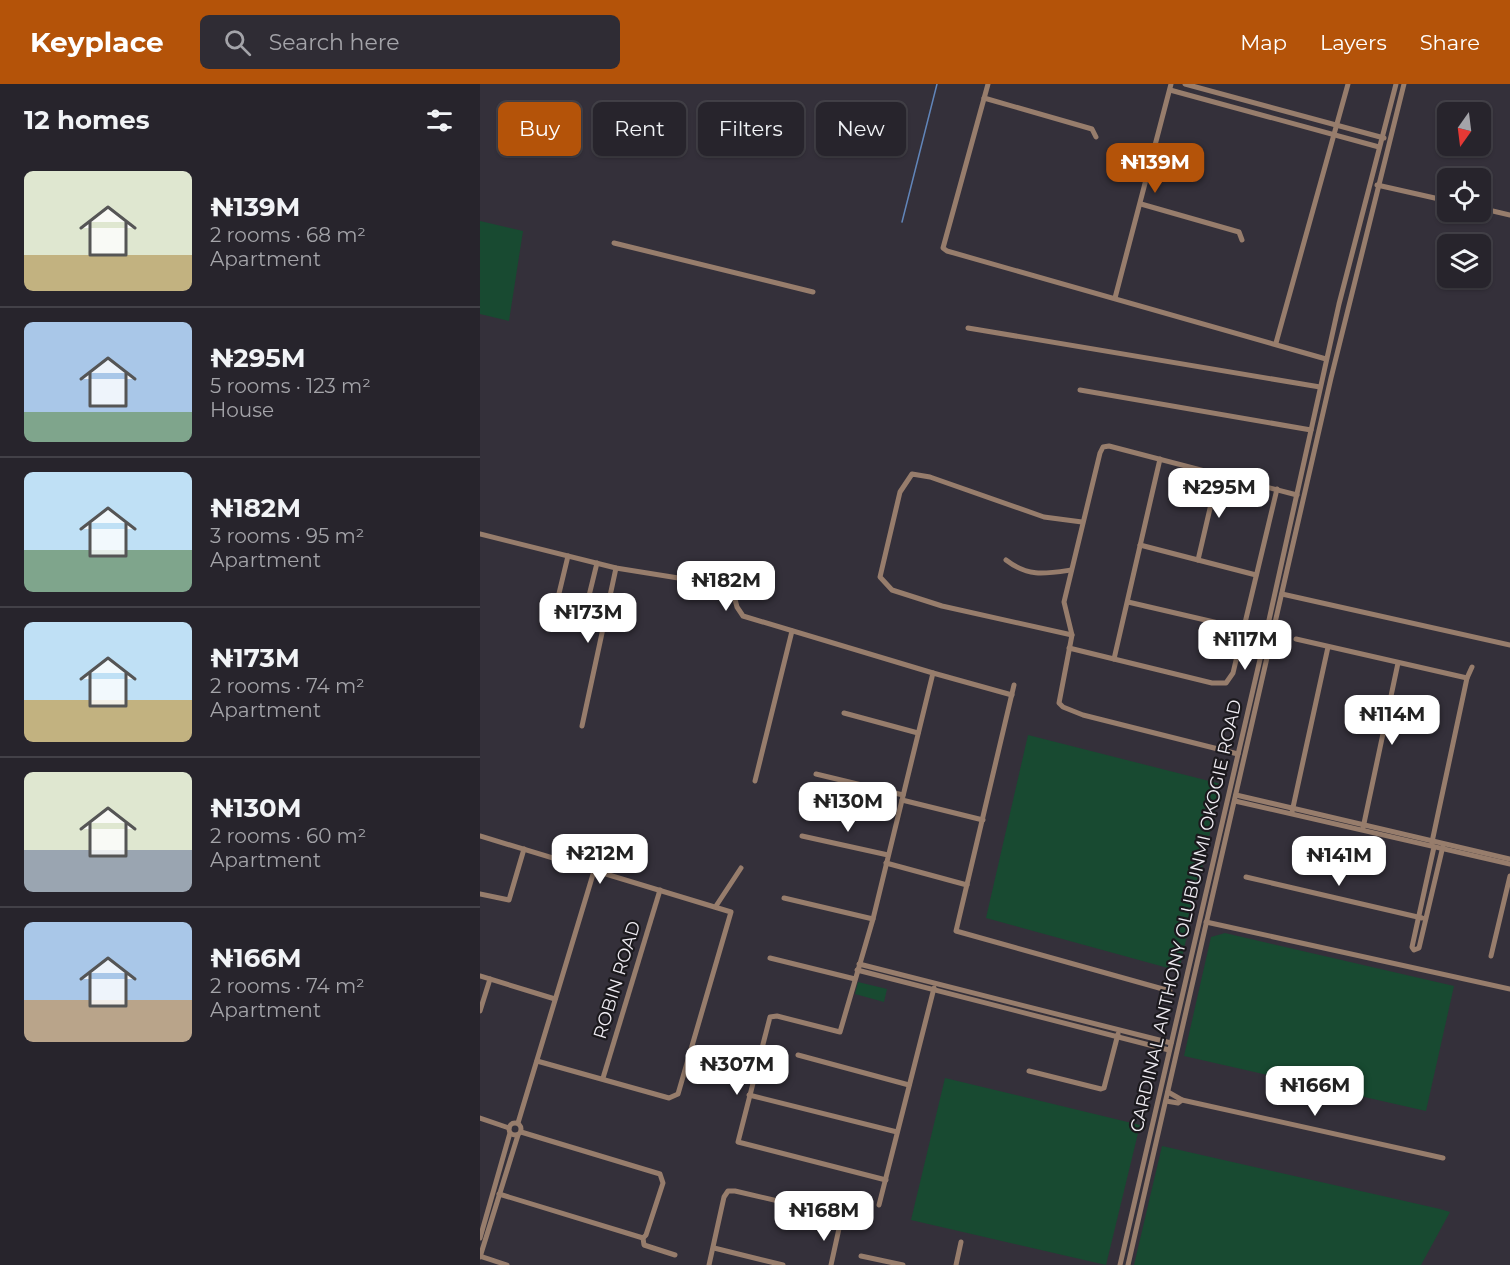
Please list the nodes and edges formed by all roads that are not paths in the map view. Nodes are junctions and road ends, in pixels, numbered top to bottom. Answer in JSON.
{"nodes":[{"id":1,"x":988,"y":84,"type":"edge"},
{"id":2,"x":1185,"y":84,"type":"edge"},
{"id":3,"x":1348,"y":84,"type":"edge"},
{"id":4,"x":1396,"y":84,"type":"edge"},
{"id":5,"x":1404,"y":84,"type":"edge"},
{"id":6,"x":1171,"y":87,"type":"edge"},
{"id":7,"x":984,"y":98,"type":"junction"},
{"id":8,"x":1337,"y":126,"type":"junction"},
{"id":9,"x":1334,"y":134,"type":"junction"},
{"id":10,"x":1096,"y":137,"type":"dead end"},
{"id":11,"x":1381,"y":137,"type":"junction"},
{"id":12,"x":1388,"y":139,"type":"junction"},
{"id":13,"x":1379,"y":147,"type":"junction"},
{"id":14,"x":1377,"y":184,"type":"junction"},
{"id":15,"x":1437,"y":198,"type":"edge"},
{"id":16,"x":1141,"y":204,"type":"junction"},
{"id":17,"x":1491,"y":211,"type":"edge"},
{"id":18,"x":1510,"y":215,"type":"edge"},
{"id":19,"x":1242,"y":240,"type":"dead end"},
{"id":20,"x":614,"y":243,"type":"dead end"},
{"id":21,"x":813,"y":292,"type":"dead end"},
{"id":22,"x":1115,"y":298,"type":"junction"},
{"id":23,"x":968,"y":328,"type":"dead end"},
{"id":24,"x":1276,"y":343,"type":"junction"},
{"id":25,"x":1326,"y":359,"type":"junction"},
{"id":26,"x":1320,"y":387,"type":"junction"},
{"id":27,"x":1080,"y":390,"type":"dead end"},
{"id":28,"x":1311,"y":430,"type":"junction"},
{"id":29,"x":1160,"y":459,"type":"junction"},
{"id":30,"x":1218,"y":474,"type":"junction"},
{"id":31,"x":1277,"y":489,"type":"junction"},
{"id":32,"x":1296,"y":494,"type":"junction"},
{"id":33,"x":1305,"y":497,"type":"junction"},
{"id":34,"x":1082,"y":522,"type":"junction"},
{"id":35,"x":480,"y":534,"type":"edge"},
{"id":36,"x":1140,"y":545,"type":"junction"},
{"id":37,"x":568,"y":556,"type":"junction"},
{"id":38,"x":1006,"y":560,"type":"dead end"},
{"id":39,"x":1198,"y":560,"type":"junction"},
{"id":40,"x":597,"y":563,"type":"junction"},
{"id":41,"x":616,"y":568,"type":"junction"},
{"id":42,"x":1071,"y":570,"type":"junction"},
{"id":43,"x":1256,"y":575,"type":"junction"},
{"id":44,"x":1282,"y":594,"type":"junction"},
{"id":45,"x":1128,"y":602,"type":"junction"},
{"id":46,"x":555,"y":610,"type":"dead end"},
{"id":47,"x":584,"y":616,"type":"dead end"},
{"id":48,"x":1244,"y":629,"type":"junction"},
{"id":49,"x":792,"y":632,"type":"junction"},
{"id":50,"x":1072,"y":635,"type":"junction"},
{"id":51,"x":1296,"y":639,"type":"dead end"},
{"id":52,"x":1510,"y":645,"type":"edge"},
{"id":53,"x":1328,"y":646,"type":"junction"},
{"id":54,"x":1070,"y":648,"type":"junction"},
{"id":55,"x":1114,"y":659,"type":"junction"},
{"id":56,"x":1398,"y":663,"type":"junction"},
{"id":57,"x":1472,"y":667,"type":"dead end"},
{"id":58,"x":933,"y":673,"type":"junction"},
{"id":59,"x":1467,"y":678,"type":"junction"},
{"id":60,"x":1014,"y":686,"type":"dead end"},
{"id":61,"x":1012,"y":695,"type":"junction"},
{"id":62,"x":844,"y":713,"type":"dead end"},
{"id":63,"x":582,"y":726,"type":"dead end"},
{"id":64,"x":918,"y":733,"type":"junction"},
{"id":65,"x":1238,"y":754,"type":"junction"},
{"id":66,"x":816,"y":774,"type":"dead end"},
{"id":67,"x":755,"y":781,"type":"dead end"},
{"id":68,"x":902,"y":798,"type":"junction"},
{"id":69,"x":1236,"y":798,"type":"junction"},
{"id":70,"x":1291,"y":813,"type":"junction"},
{"id":71,"x":983,"y":820,"type":"junction"},
{"id":72,"x":1364,"y":825,"type":"junction"},
{"id":73,"x":1362,"y":832,"type":"junction"},
{"id":74,"x":480,"y":836,"type":"edge"},
{"id":75,"x":802,"y":836,"type":"dead end"},
{"id":76,"x":1219,"y":838,"type":"junction"},
{"id":77,"x":1226,"y":839,"type":"junction"},
{"id":78,"x":1434,"y":844,"type":"junction"},
{"id":79,"x":1443,"y":847,"type":"junction"},
{"id":80,"x":524,"y":849,"type":"junction"},
{"id":81,"x":888,"y":855,"type":"junction"},
{"id":82,"x":1510,"y":860,"type":"edge"},
{"id":83,"x":886,"y":863,"type":"junction"},
{"id":84,"x":1510,"y":864,"type":"edge"},
{"id":85,"x":741,"y":868,"type":"dead end"},
{"id":86,"x":594,"y":871,"type":"junction"},
{"id":87,"x":1510,"y":876,"type":"edge"},
{"id":88,"x":1246,"y":878,"type":"dead end"},
{"id":89,"x":967,"y":885,"type":"junction"},
{"id":90,"x":660,"y":890,"type":"junction"},
{"id":91,"x":480,"y":894,"type":"edge"},
{"id":92,"x":784,"y":898,"type":"dead end"},
{"id":93,"x":716,"y":906,"type":"junction"},
{"id":94,"x":1423,"y":918,"type":"junction"},
{"id":95,"x":873,"y":919,"type":"junction"},
{"id":96,"x":1206,"y":922,"type":"junction"},
{"id":97,"x":1491,"y":956,"type":"dead end"},
{"id":98,"x":770,"y":958,"type":"dead end"},
{"id":99,"x":859,"y":964,"type":"junction"},
{"id":100,"x":857,"y":970,"type":"junction"},
{"id":101,"x":480,"y":976,"type":"edge"},
{"id":102,"x":490,"y":979,"type":"junction"},
{"id":103,"x":855,"y":979,"type":"junction"},
{"id":104,"x":934,"y":986,"type":"junction"},
{"id":105,"x":1510,"y":989,"type":"edge"},
{"id":106,"x":1170,"y":991,"type":"dead end"},
{"id":107,"x":555,"y":999,"type":"junction"},
{"id":108,"x":480,"y":1011,"type":"edge"},
{"id":109,"x":1119,"y":1033,"type":"junction"},
{"id":110,"x":1170,"y":1046,"type":"junction"},
{"id":111,"x":798,"y":1055,"type":"dead end"},
{"id":112,"x":537,"y":1061,"type":"junction"},
{"id":113,"x":1029,"y":1071,"type":"dead end"},
{"id":114,"x":603,"y":1078,"type":"junction"},
{"id":115,"x":909,"y":1084,"type":"junction"},
{"id":116,"x":1168,"y":1092,"type":"junction"},
{"id":117,"x":749,"y":1095,"type":"junction"},
{"id":118,"x":1182,"y":1100,"type":"junction"},
{"id":119,"x":1166,"y":1101,"type":"junction"},
{"id":120,"x":480,"y":1118,"type":"edge"},
{"id":121,"x":518,"y":1123,"type":"junction"},
{"id":122,"x":510,"y":1130,"type":"junction"},
{"id":123,"x":897,"y":1132,"type":"junction"},
{"id":124,"x":520,"y":1133,"type":"junction"},
{"id":125,"x":1443,"y":1158,"type":"dead end"},
{"id":126,"x":886,"y":1180,"type":"junction"},
{"id":127,"x":500,"y":1194,"type":"junction"},
{"id":128,"x":879,"y":1205,"type":"dead end"},
{"id":129,"x":480,"y":1238,"type":"edge"},
{"id":130,"x":643,"y":1238,"type":"junction"},
{"id":131,"x":962,"y":1242,"type":"dead end"},
{"id":132,"x":714,"y":1248,"type":"junction"},
{"id":133,"x":675,"y":1255,"type":"dead end"},
{"id":134,"x":861,"y":1256,"type":"dead end"},
{"id":135,"x":480,"y":1257,"type":"edge"},
{"id":136,"x":507,"y":1265,"type":"edge"},
{"id":137,"x":709,"y":1265,"type":"edge"},
{"id":138,"x":783,"y":1265,"type":"edge"},
{"id":139,"x":831,"y":1265,"type":"edge"},
{"id":140,"x":903,"y":1265,"type":"edge"},
{"id":141,"x":956,"y":1265,"type":"edge"},
{"id":142,"x":1120,"y":1265,"type":"edge"},
{"id":143,"x":1128,"y":1265,"type":"edge"}],
"edges":[{"from":1,"to":7,"type":"street"},
{"from":2,"to":8,"type":"street"},
{"from":3,"to":8,"type":"street"},
{"from":4,"to":11,"type":"street","name":"CARDINAL ANTHONY OLUBUNMI OKOGIE ROAD"},
{"from":5,"to":12,"type":"street","name":"CARDINAL ANTHONY OLUBUNMI OKOGIE ROAD"},
{"from":6,"to":9,"type":"street"},
{"from":6,"to":16,"type":"street"},
{"from":7,"to":10,"type":"street"},
{"from":7,"to":22,"type":"street"},
{"from":8,"to":9,"type":"street"},
{"from":8,"to":11,"type":"street"},
{"from":9,"to":13,"type":"street"},
{"from":9,"to":24,"type":"street"},
{"from":11,"to":12,"type":"street"},
{"from":11,"to":13,"type":"street","name":"CARDINAL ANTHONY OLUBUNMI OKOGIE ROAD"},
{"from":12,"to":14,"type":"street","name":"CARDINAL ANTHONY OLUBUNMI OKOGIE ROAD"},
{"from":13,"to":25,"type":"street","name":"CARDINAL ANTHONY OLUBUNMI OKOGIE ROAD"},
{"from":14,"to":15,"type":"street"},
{"from":14,"to":33,"type":"street","name":"CARDINAL ANTHONY OLUBUNMI OKOGIE ROAD"},
{"from":16,"to":19,"type":"street"},
{"from":16,"to":22,"type":"street"},
{"from":17,"to":18,"type":"street"},
{"from":20,"to":21,"type":"street"},
{"from":22,"to":24,"type":"street"},
{"from":23,"to":26,"type":"street"},
{"from":24,"to":25,"type":"street"},
{"from":25,"to":26,"type":"street","name":"CARDINAL ANTHONY OLUBUNMI OKOGIE ROAD"},
{"from":26,"to":28,"type":"street","name":"CARDINAL ANTHONY OLUBUNMI OKOGIE ROAD"},
{"from":27,"to":28,"type":"street"},
{"from":28,"to":32,"type":"street","name":"CARDINAL ANTHONY OLUBUNMI OKOGIE ROAD"},
{"from":29,"to":30,"type":"street"},
{"from":29,"to":34,"type":"street"},
{"from":29,"to":36,"type":"street"},
{"from":30,"to":31,"type":"street"},
{"from":30,"to":39,"type":"street"},
{"from":31,"to":32,"type":"street"},
{"from":31,"to":43,"type":"street"},
{"from":32,"to":33,"type":"street"},
{"from":32,"to":65,"type":"street","name":"CARDINAL ANTHONY OLUBUNMI OKOGIE ROAD"},
{"from":33,"to":44,"type":"street","name":"CARDINAL ANTHONY OLUBUNMI OKOGIE ROAD"},
{"from":34,"to":42,"type":"street"},
{"from":34,"to":50,"type":"street"},
{"from":35,"to":37,"type":"street"},
{"from":36,"to":39,"type":"street"},
{"from":36,"to":45,"type":"street"},
{"from":37,"to":40,"type":"street"},
{"from":37,"to":46,"type":"street"},
{"from":38,"to":42,"type":"street"},
{"from":39,"to":43,"type":"street"},
{"from":40,"to":41,"type":"street"},
{"from":40,"to":47,"type":"street"},
{"from":41,"to":49,"type":"street"},
{"from":41,"to":63,"type":"street"},
{"from":42,"to":50,"type":"street"},
{"from":43,"to":48,"type":"street"},
{"from":44,"to":52,"type":"street"},
{"from":44,"to":69,"type":"street","name":"CARDINAL ANTHONY OLUBUNMI OKOGIE ROAD"},
{"from":45,"to":48,"type":"street"},
{"from":45,"to":55,"type":"street"},
{"from":48,"to":55,"type":"street"},
{"from":49,"to":58,"type":"street"},
{"from":49,"to":67,"type":"street"},
{"from":50,"to":54,"type":"street"},
{"from":51,"to":53,"type":"street"},
{"from":53,"to":56,"type":"street"},
{"from":53,"to":70,"type":"street"},
{"from":54,"to":55,"type":"street"},
{"from":54,"to":65,"type":"street"},
{"from":56,"to":59,"type":"street"},
{"from":56,"to":72,"type":"street"},
{"from":57,"to":59,"type":"street"},
{"from":58,"to":61,"type":"street"},
{"from":58,"to":64,"type":"street"},
{"from":59,"to":78,"type":"street"},
{"from":60,"to":61,"type":"street"},
{"from":61,"to":71,"type":"street"},
{"from":62,"to":64,"type":"street"},
{"from":64,"to":68,"type":"street"},
{"from":65,"to":76,"type":"street","name":"CARDINAL ANTHONY OLUBUNMI OKOGIE ROAD"},
{"from":66,"to":68,"type":"street"},
{"from":68,"to":71,"type":"street"},
{"from":68,"to":81,"type":"street"},
{"from":69,"to":70,"type":"street"},
{"from":69,"to":77,"type":"street","name":"CARDINAL ANTHONY OLUBUNMI OKOGIE ROAD"},
{"from":70,"to":72,"type":"street"},
{"from":70,"to":73,"type":"street"},
{"from":71,"to":89,"type":"street"},
{"from":72,"to":73,"type":"street"},
{"from":72,"to":78,"type":"street"},
{"from":73,"to":78,"type":"street"},
{"from":74,"to":80,"type":"street"},
{"from":75,"to":81,"type":"street"},
{"from":76,"to":77,"type":"street"},
{"from":76,"to":110,"type":"street","name":"CARDINAL ANTHONY OLUBUNMI OKOGIE ROAD"},
{"from":77,"to":96,"type":"street","name":"CARDINAL ANTHONY OLUBUNMI OKOGIE ROAD"},
{"from":78,"to":79,"type":"street"},
{"from":78,"to":94,"type":"street"},
{"from":79,"to":82,"type":"street"},
{"from":79,"to":84,"type":"street"},
{"from":79,"to":94,"type":"street"},
{"from":80,"to":86,"type":"street"},
{"from":80,"to":91,"type":"street"},
{"from":81,"to":83,"type":"street"},
{"from":83,"to":89,"type":"street"},
{"from":83,"to":95,"type":"street"},
{"from":85,"to":93,"type":"street"},
{"from":86,"to":90,"type":"street"},
{"from":86,"to":107,"type":"street"},
{"from":87,"to":97,"type":"street"},
{"from":88,"to":94,"type":"street"},
{"from":89,"to":106,"type":"street"},
{"from":90,"to":93,"type":"street"},
{"from":90,"to":114,"type":"street","name":"ROBIN ROAD"},
{"from":92,"to":95,"type":"street"},
{"from":93,"to":114,"type":"street"},
{"from":94,"to":94,"type":"street"},
{"from":95,"to":99,"type":"street"},
{"from":96,"to":105,"type":"street"},
{"from":96,"to":116,"type":"street","name":"CARDINAL ANTHONY OLUBUNMI OKOGIE ROAD"},
{"from":98,"to":103,"type":"street"},
{"from":99,"to":100,"type":"street"},
{"from":99,"to":104,"type":"street"},
{"from":100,"to":103,"type":"street"},
{"from":100,"to":104,"type":"street"},
{"from":101,"to":102,"type":"street"},
{"from":102,"to":107,"type":"street"},
{"from":102,"to":108,"type":"street"},
{"from":103,"to":117,"type":"street"},
{"from":104,"to":109,"type":"street"},
{"from":104,"to":115,"type":"street"},
{"from":107,"to":112,"type":"street"},
{"from":109,"to":110,"type":"street"},
{"from":109,"to":113,"type":"street"},
{"from":110,"to":142,"type":"street","name":"CARDINAL ANTHONY OLUBUNMI OKOGIE ROAD"},
{"from":111,"to":115,"type":"street"},
{"from":112,"to":114,"type":"street"},
{"from":112,"to":121,"type":"street"},
{"from":115,"to":123,"type":"street"},
{"from":116,"to":118,"type":"street"},
{"from":116,"to":119,"type":"street","name":"CARDINAL ANTHONY OLUBUNMI OKOGIE ROAD"},
{"from":117,"to":123,"type":"street"},
{"from":117,"to":126,"type":"street"},
{"from":118,"to":119,"type":"street"},
{"from":118,"to":125,"type":"street"},
{"from":119,"to":143,"type":"street","name":"CARDINAL ANTHONY OLUBUNMI OKOGIE ROAD"},
{"from":120,"to":122,"type":"street"},
{"from":121,"to":122,"type":"street"},
{"from":121,"to":124,"type":"street"},
{"from":122,"to":124,"type":"street"},
{"from":122,"to":129,"type":"street"},
{"from":123,"to":126,"type":"street"},
{"from":124,"to":127,"type":"street"},
{"from":124,"to":130,"type":"street"},
{"from":126,"to":128,"type":"street"},
{"from":127,"to":130,"type":"street"},
{"from":127,"to":135,"type":"street"},
{"from":130,"to":133,"type":"street"},
{"from":131,"to":141,"type":"street"},
{"from":132,"to":137,"type":"street"},
{"from":132,"to":138,"type":"street"},
{"from":132,"to":139,"type":"street"},
{"from":134,"to":140,"type":"street"},
{"from":135,"to":136,"type":"street"}]}
